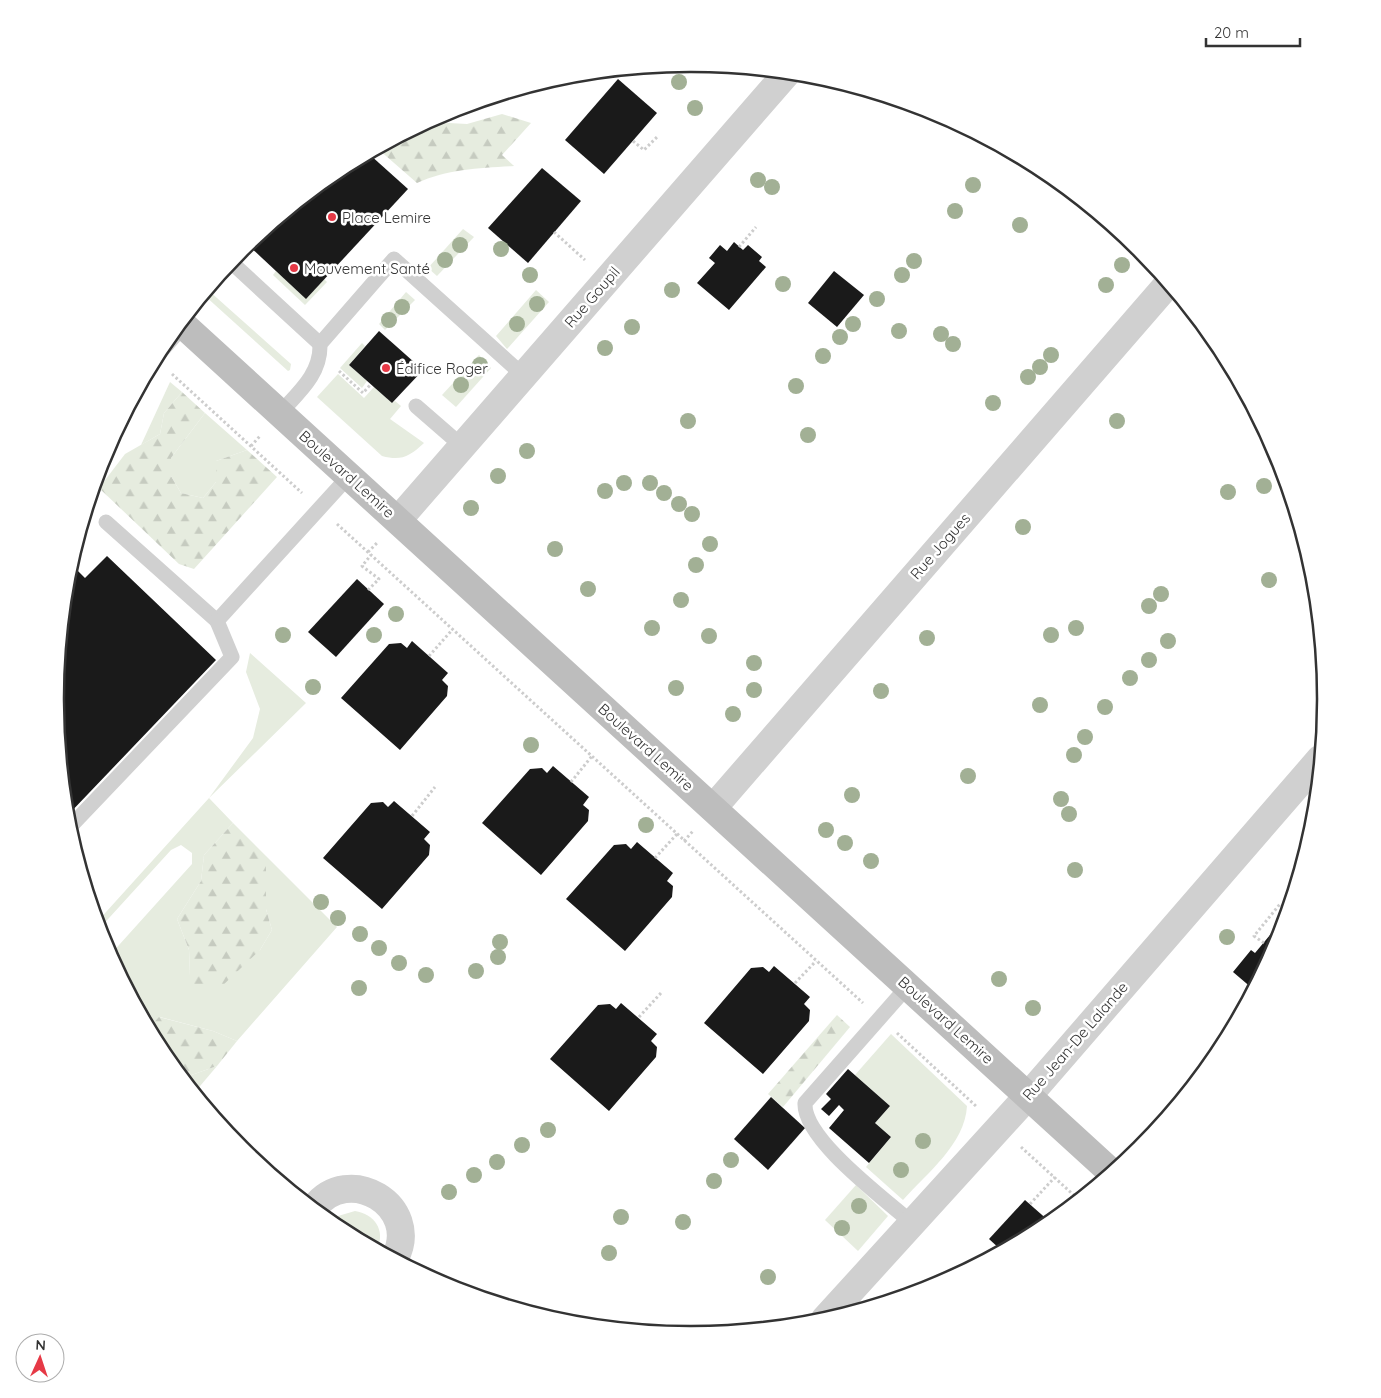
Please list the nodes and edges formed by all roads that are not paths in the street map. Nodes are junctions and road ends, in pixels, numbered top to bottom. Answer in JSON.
{"nodes":[{"id":1,"x":781,"y":79,"type":"edge"},
{"id":2,"x":237,"y":267,"type":"edge"},
{"id":3,"x":1164,"y":288,"type":"edge"},
{"id":4,"x":186,"y":327,"type":"edge"},
{"id":5,"x":320,"y":344,"type":"junction"},
{"id":6,"x":524,"y":376,"type":"junction"},
{"id":7,"x":416,"y":406,"type":"dead end"},
{"id":8,"x":280,"y":413,"type":"junction"},
{"id":9,"x":462,"y":446,"type":"junction"},
{"id":10,"x":349,"y":476,"type":"junction"},
{"id":11,"x":398,"y":520,"type":"junction"},
{"id":12,"x":106,"y":522,"type":"dead end"},
{"id":13,"x":217,"y":621,"type":"junction"},
{"id":14,"x":1313,"y":767,"type":"edge"},
{"id":15,"x":713,"y":808,"type":"junction"},
{"id":16,"x":76,"y":821,"type":"edge"},
{"id":17,"x":908,"y":986,"type":"junction"},
{"id":18,"x":1028,"y":1096,"type":"junction"},
{"id":19,"x":805,"y":1103,"type":"junction"},
{"id":20,"x":794,"y":1118,"type":"dead end"},
{"id":21,"x":1106,"y":1168,"type":"edge"},
{"id":22,"x":319,"y":1204,"type":"edge"},
{"id":23,"x":912,"y":1224,"type":"junction"},
{"id":24,"x":398,"y":1253,"type":"edge"},
{"id":25,"x":835,"y":1309,"type":"edge"}],
"edges":[{"from":1,"to":6,"type":"street","name":"Rue Goupil"},
{"from":2,"to":5,"type":"lane"},
{"from":3,"to":15,"type":"street","name":"Rue Jogues"},
{"from":4,"to":8,"type":"main road","name":"Boulevard Lemire"},
{"from":5,"to":6,"type":"lane"},
{"from":5,"to":8,"type":"lane"},
{"from":6,"to":9,"type":"street","name":"Rue Goupil"},
{"from":7,"to":9,"type":"lane"},
{"from":8,"to":10,"type":"main road","name":"Boulevard Lemire"},
{"from":9,"to":11,"type":"street","name":"Rue Goupil"},
{"from":10,"to":11,"type":"main road","name":"Boulevard Lemire"},
{"from":10,"to":13,"type":"lane"},
{"from":11,"to":15,"type":"main road","name":"Boulevard Lemire"},
{"from":12,"to":13,"type":"lane"},
{"from":13,"to":16,"type":"lane"},
{"from":14,"to":18,"type":"street","name":"Rue Jean-De Lalande"},
{"from":15,"to":17,"type":"main road","name":"Boulevard Lemire"},
{"from":17,"to":18,"type":"main road","name":"Boulevard Lemire"},
{"from":17,"to":19,"type":"lane"},
{"from":18,"to":21,"type":"main road","name":"Boulevard Lemire"},
{"from":18,"to":23,"type":"street","name":"Rue Jean-De Lalande"},
{"from":19,"to":20,"type":"lane"},
{"from":19,"to":23,"type":"lane"},
{"from":22,"to":24,"type":"street"},
{"from":23,"to":25,"type":"street","name":"Rue Jean-De Lalande"}]}
